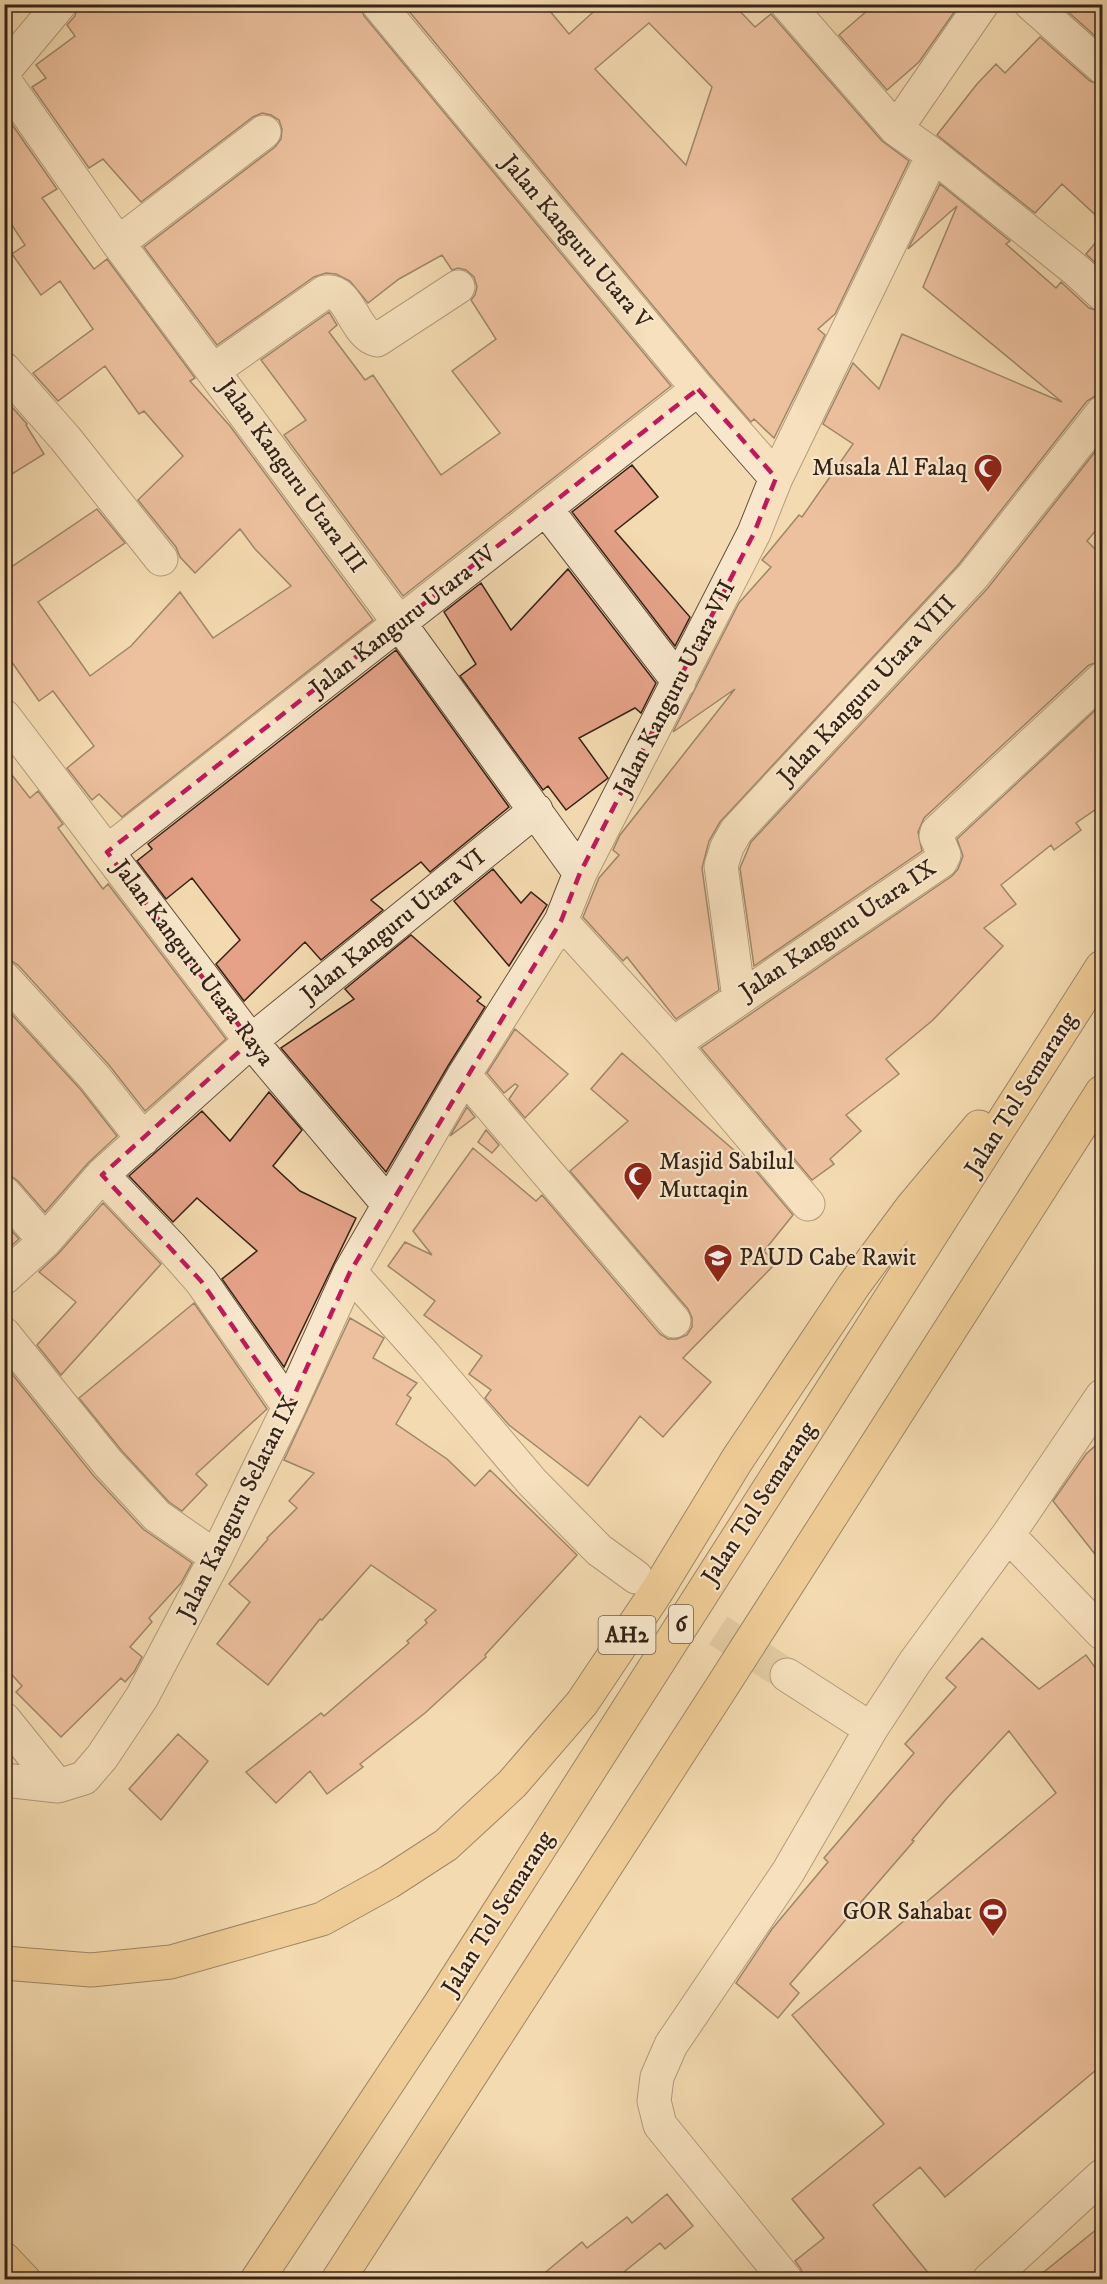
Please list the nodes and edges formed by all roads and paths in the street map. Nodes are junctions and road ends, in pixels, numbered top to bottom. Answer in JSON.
{"nodes":[{"id":1,"x":60,"y":4,"type":"edge"},
{"id":2,"x":378,"y":4,"type":"edge"},
{"id":3,"x":788,"y":4,"type":"edge"},
{"id":4,"x":981,"y":4,"type":"edge"},
{"id":5,"x":1031,"y":4,"type":"edge"},
{"id":6,"x":1102,"y":67,"type":"edge"},
{"id":7,"x":4,"y":71,"type":"edge"},
{"id":8,"x":4,"y":80,"type":"edge"},
{"id":9,"x":896,"y":129,"type":"junction"},
{"id":10,"x":264,"y":132,"type":"dead end"},
{"id":11,"x":933,"y":155,"type":"junction"},
{"id":12,"x":118,"y":243,"type":"junction"},
{"id":13,"x":458,"y":287,"type":"dead end"},
{"id":14,"x":1102,"y":294,"type":"edge"},
{"id":15,"x":4,"y":369,"type":"edge"},
{"id":16,"x":214,"y":370,"type":"junction"},
{"id":17,"x":698,"y":389,"type":"junction"},
{"id":18,"x":1102,"y":413,"type":"edge"},
{"id":19,"x":776,"y":478,"type":"junction"},
{"id":20,"x":546,"y":510,"type":"junction"},
{"id":21,"x":161,"y":559,"type":"dead end"},
{"id":22,"x":400,"y":624,"type":"junction"},
{"id":23,"x":1102,"y":679,"type":"edge"},
{"id":24,"x":680,"y":682,"type":"junction"},
{"id":25,"x":4,"y":716,"type":"edge"},
{"id":26,"x":536,"y":810,"type":"junction"},
{"id":27,"x":107,"y":852,"type":"junction"},
{"id":28,"x":580,"y":873,"type":"junction"},
{"id":29,"x":561,"y":921,"type":"junction"},
{"id":30,"x":1102,"y":967,"type":"edge"},
{"id":31,"x":4,"y":978,"type":"edge"},
{"id":32,"x":739,"y":998,"type":"junction"},
{"id":33,"x":1062,"y":1028,"type":"junction"},
{"id":34,"x":251,"y":1041,"type":"junction"},
{"id":35,"x":673,"y":1044,"type":"junction"},
{"id":36,"x":464,"y":1075,"type":"junction"},
{"id":37,"x":1102,"y":1092,"type":"edge"},
{"id":38,"x":143,"y":1139,"type":"junction"},
{"id":39,"x":102,"y":1175,"type":"junction"},
{"id":40,"x":4,"y":1193,"type":"edge"},
{"id":41,"x":388,"y":1204,"type":"junction"},
{"id":42,"x":808,"y":1204,"type":"dead end"},
{"id":43,"x":45,"y":1241,"type":"junction"},
{"id":44,"x":350,"y":1272,"type":"junction"},
{"id":45,"x":4,"y":1278,"type":"edge"},
{"id":46,"x":674,"y":1321,"type":"dead end"},
{"id":47,"x":4,"y":1334,"type":"edge"},
{"id":48,"x":1102,"y":1396,"type":"edge"},
{"id":49,"x":289,"y":1407,"type":"junction"},
{"id":50,"x":1008,"y":1535,"type":"junction"},
{"id":51,"x":216,"y":1557,"type":"junction"},
{"id":52,"x":636,"y":1577,"type":"tunnel mouth"},
{"id":53,"x":1102,"y":1633,"type":"edge"},
{"id":54,"x":787,"y":1675,"type":"tunnel mouth"},
{"id":55,"x":4,"y":1719,"type":"edge"},
{"id":56,"x":871,"y":1729,"type":"junction"},
{"id":57,"x":4,"y":1780,"type":"edge"},
{"id":58,"x":58,"y":1785,"type":"junction"},
{"id":59,"x":4,"y":1963,"type":"edge"},
{"id":60,"x":1102,"y":2176,"type":"edge"},
{"id":61,"x":4,"y":2259,"type":"edge"},
{"id":62,"x":24,"y":2280,"type":"edge"},
{"id":63,"x":257,"y":2280,"type":"edge"},
{"id":64,"x":338,"y":2280,"type":"edge"},
{"id":65,"x":786,"y":2280,"type":"edge"},
{"id":66,"x":989,"y":2280,"type":"edge"}],
"edges":[{"from":1,"to":7,"type":"street"},
{"from":2,"to":17,"type":"street","name":"Jalan Kanguru Utara V"},
{"from":3,"to":9,"type":"street"},
{"from":4,"to":9,"type":"street"},
{"from":5,"to":6,"type":"street"},
{"from":8,"to":12,"type":"street","name":"Jalan Kanguru Utara III"},
{"from":9,"to":11,"type":"street"},
{"from":10,"to":12,"type":"street"},
{"from":11,"to":14,"type":"street"},
{"from":11,"to":19,"type":"street","name":"Jalan Kanguru Utara VII"},
{"from":12,"to":16,"type":"street","name":"Jalan Kanguru Utara III"},
{"from":13,"to":16,"type":"street"},
{"from":15,"to":21,"type":"street"},
{"from":16,"to":22,"type":"street","name":"Jalan Kanguru Utara III"},
{"from":17,"to":19,"type":"street","name":"Jalan Kanguru Utara V"},
{"from":17,"to":20,"type":"street","name":"Jalan Kanguru Utara IV"},
{"from":18,"to":32,"type":"street","name":"Jalan Kanguru Utara VIII"},
{"from":19,"to":24,"type":"street","name":"Jalan Kanguru Utara VII"},
{"from":20,"to":22,"type":"street","name":"Jalan Kanguru Utara IV"},
{"from":20,"to":24,"type":"street"},
{"from":22,"to":26,"type":"street","name":"Jalan Kanguru Utara III"},
{"from":22,"to":27,"type":"street","name":"Jalan Kanguru Utara IV"},
{"from":23,"to":32,"type":"street","name":"Jalan Kanguru Utara IX"},
{"from":24,"to":28,"type":"street","name":"Jalan Kanguru Utara VII"},
{"from":25,"to":27,"type":"street","name":"Jalan Kanguru Utara Raya"},
{"from":26,"to":28,"type":"street","name":"Jalan Kanguru Utara III"},
{"from":26,"to":34,"type":"street","name":"Jalan Kanguru Utara VI"},
{"from":27,"to":34,"type":"street","name":"Jalan Kanguru Utara Raya"},
{"from":28,"to":29,"type":"street","name":"Jalan Kanguru Utara VII"},
{"from":29,"to":35,"type":"street"},
{"from":29,"to":36,"type":"street","name":"Jalan Kanguru Utara VII"},
{"from":30,"to":33,"type":"highway","name":"Jalan Tol Semarang","number":"6"},
{"from":31,"to":38,"type":"street"},
{"from":32,"to":35,"type":"street","name":"Jalan Kanguru Utara IX"},
{"from":33,"to":59,"type":"highway","number":"AH2"},
{"from":33,"to":63,"type":"highway","name":"Jalan Tol Semarang","number":"6"},
{"from":34,"to":38,"type":"street","name":"Jalan Kanguru Utara VI"},
{"from":34,"to":41,"type":"street","name":"Jalan Kanguru Utara Raya"},
{"from":35,"to":42,"type":"street"},
{"from":36,"to":41,"type":"street","name":"Jalan Kanguru Utara VII"},
{"from":36,"to":46,"type":"street"},
{"from":37,"to":64,"type":"highway"},
{"from":38,"to":39,"type":"street","name":"Jalan Kanguru Utara VI"},
{"from":39,"to":43,"type":"street","name":"Jalan Kanguru Utara VI"},
{"from":39,"to":49,"type":"street"},
{"from":40,"to":43,"type":"street"},
{"from":41,"to":44,"type":"street","name":"Jalan Kanguru Selatan IX"},
{"from":43,"to":45,"type":"street","name":"Jalan Kanguru Utara VI"},
{"from":44,"to":49,"type":"street","name":"Jalan Kanguru Selatan IX"},
{"from":44,"to":52,"type":"street"},
{"from":47,"to":51,"type":"street"},
{"from":48,"to":50,"type":"street"},
{"from":49,"to":51,"type":"street","name":"Jalan Kanguru Selatan IX"},
{"from":50,"to":53,"type":"street"},
{"from":50,"to":56,"type":"street"},
{"from":51,"to":58,"type":"street","name":"Jalan Kanguru Selatan IX"},
{"from":54,"to":56,"type":"street"},
{"from":55,"to":58,"type":"street"},
{"from":56,"to":65,"type":"street"},
{"from":57,"to":58,"type":"street"},
{"from":60,"to":66,"type":"street"},
{"from":61,"to":62,"type":"highway"}]}
